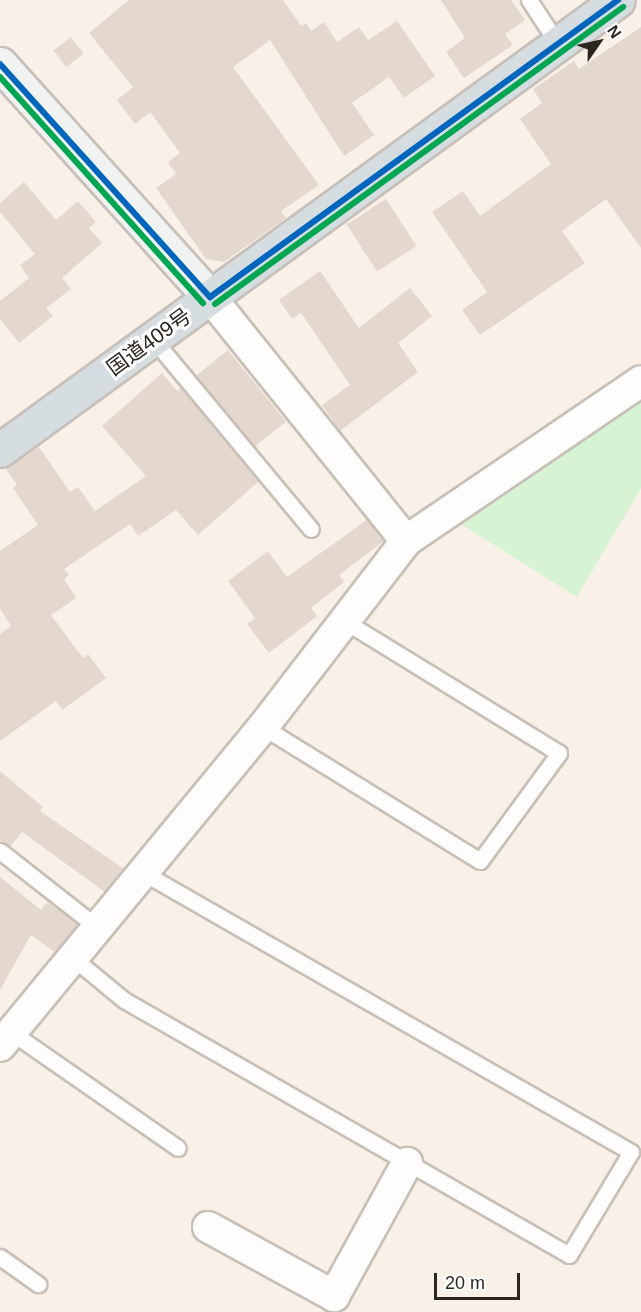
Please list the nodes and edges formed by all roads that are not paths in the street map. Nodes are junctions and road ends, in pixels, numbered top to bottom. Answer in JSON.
{"nodes":[{"id":1,"x":529,"y":0,"type":"edge"},
{"id":2,"x":618,"y":0,"type":"edge"},
{"id":3,"x":558,"y":44,"type":"junction"},
{"id":4,"x":0,"y":64,"type":"edge"},
{"id":5,"x":210,"y":297,"type":"junction"},
{"id":6,"x":153,"y":339,"type":"junction"},
{"id":7,"x":641,"y":381,"type":"edge"},
{"id":8,"x":0,"y":450,"type":"edge"},
{"id":9,"x":311,"y":529,"type":"dead end"},
{"id":10,"x":406,"y":541,"type":"junction"},
{"id":11,"x":343,"y":620,"type":"junction"},
{"id":12,"x":263,"y":727,"type":"junction"},
{"id":13,"x":0,"y":851,"type":"edge"},
{"id":14,"x":142,"y":872,"type":"junction"},
{"id":15,"x":97,"y":927,"type":"junction"},
{"id":16,"x":72,"y":957,"type":"junction"},
{"id":17,"x":6,"y":1039,"type":"edge"},
{"id":18,"x":178,"y":1148,"type":"dead end"},
{"id":19,"x":407,"y":1163,"type":"junction"},
{"id":20,"x":208,"y":1227,"type":"dead end"},
{"id":21,"x":0,"y":1257,"type":"edge"},
{"id":22,"x":38,"y":1284,"type":"dead end"}],
"edges":[{"from":1,"to":3,"type":"lane"},
{"from":2,"to":3,"type":"highway","name":"国道409号"},
{"from":3,"to":5,"type":"highway","name":"国道409号"},
{"from":4,"to":5,"type":"street"},
{"from":5,"to":6,"type":"highway","name":"国道409号"},
{"from":5,"to":10,"type":"street"},
{"from":6,"to":8,"type":"highway","name":"国道409号"},
{"from":6,"to":9,"type":"lane"},
{"from":7,"to":10,"type":"street"},
{"from":10,"to":11,"type":"street"},
{"from":11,"to":12,"type":"street"},
{"from":11,"to":12,"type":"lane"},
{"from":12,"to":14,"type":"street"},
{"from":13,"to":15,"type":"lane"},
{"from":14,"to":15,"type":"street"},
{"from":14,"to":19,"type":"lane"},
{"from":15,"to":16,"type":"street"},
{"from":16,"to":17,"type":"street"},
{"from":16,"to":19,"type":"lane"},
{"from":17,"to":18,"type":"lane"},
{"from":19,"to":20,"type":"street"},
{"from":21,"to":22,"type":"lane"}]}
